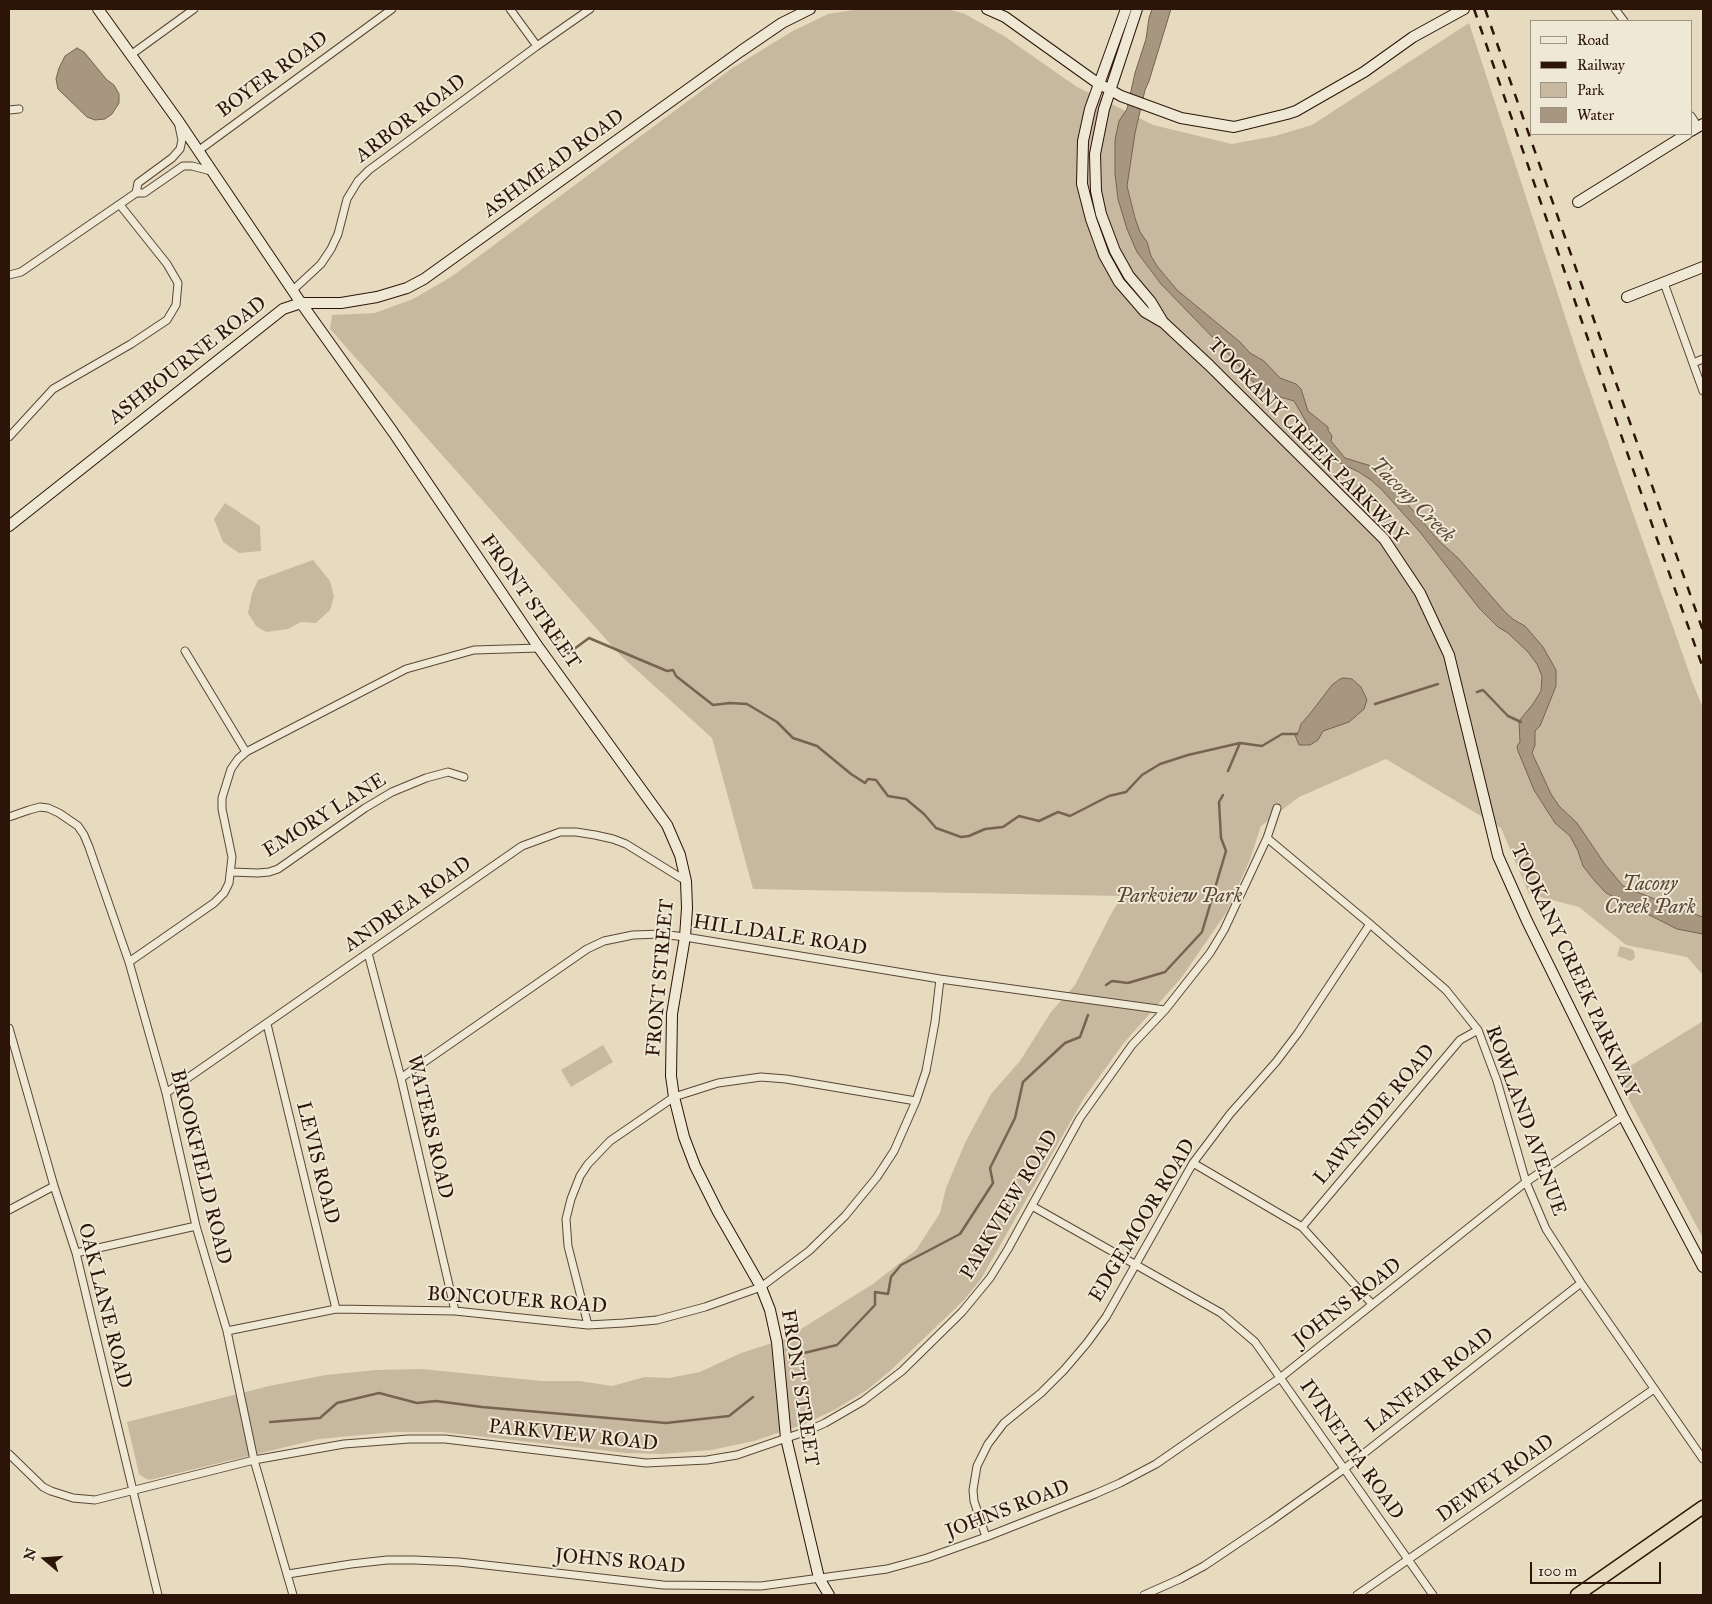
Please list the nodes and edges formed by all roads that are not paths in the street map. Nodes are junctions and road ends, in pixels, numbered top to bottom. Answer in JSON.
{"nodes":[{"id":1,"x":98,"y":9,"type":"edge"},
{"id":2,"x":194,"y":9,"type":"edge"},
{"id":3,"x":392,"y":9,"type":"edge"},
{"id":4,"x":510,"y":9,"type":"edge"},
{"id":5,"x":590,"y":9,"type":"edge"},
{"id":6,"x":810,"y":9,"type":"edge"},
{"id":7,"x":987,"y":9,"type":"edge"},
{"id":8,"x":1126,"y":9,"type":"edge"},
{"id":9,"x":1137,"y":9,"type":"edge"},
{"id":10,"x":1615,"y":9,"type":"edge"},
{"id":11,"x":1462,"y":10,"type":"edge"},
{"id":12,"x":1006,"y":13,"type":"edge"},
{"id":13,"x":1623,"y":20,"type":"edge"},
{"id":14,"x":537,"y":46,"type":"junction"},
{"id":15,"x":132,"y":54,"type":"junction"},
{"id":16,"x":1099,"y":84,"type":"junction"},
{"id":17,"x":1111,"y":91,"type":"junction"},
{"id":18,"x":19,"y":109,"type":"dead end"},
{"id":19,"x":9,"y":110,"type":"edge"},
{"id":20,"x":178,"y":122,"type":"junction"},
{"id":21,"x":1685,"y":135,"type":"edge"},
{"id":22,"x":198,"y":150,"type":"junction"},
{"id":23,"x":211,"y":171,"type":"junction"},
{"id":24,"x":136,"y":193,"type":"junction"},
{"id":25,"x":1578,"y":202,"type":"dead end"},
{"id":26,"x":120,"y":205,"type":"junction"},
{"id":27,"x":1703,"y":267,"type":"edge"},
{"id":28,"x":9,"y":276,"type":"edge"},
{"id":29,"x":1664,"y":283,"type":"junction"},
{"id":30,"x":293,"y":290,"type":"junction"},
{"id":31,"x":1627,"y":297,"type":"dead end"},
{"id":32,"x":301,"y":303,"type":"junction"},
{"id":33,"x":1164,"y":323,"type":"junction"},
{"id":34,"x":1703,"y":358,"type":"edge"},
{"id":35,"x":1693,"y":363,"type":"junction"},
{"id":36,"x":1703,"y":392,"type":"edge"},
{"id":37,"x":9,"y":437,"type":"edge"},
{"id":38,"x":9,"y":526,"type":"edge"},
{"id":39,"x":539,"y":648,"type":"junction"},
{"id":40,"x":185,"y":651,"type":"dead end"},
{"id":41,"x":246,"y":752,"type":"junction"},
{"id":42,"x":464,"y":777,"type":"dead end"},
{"id":43,"x":1277,"y":808,"type":"dead end"},
{"id":44,"x":9,"y":817,"type":"edge"},
{"id":45,"x":1267,"y":838,"type":"junction"},
{"id":46,"x":231,"y":872,"type":"junction"},
{"id":47,"x":686,"y":881,"type":"junction"},
{"id":48,"x":1370,"y":924,"type":"junction"},
{"id":49,"x":685,"y":937,"type":"junction"},
{"id":50,"x":368,"y":952,"type":"junction"},
{"id":51,"x":129,"y":962,"type":"junction"},
{"id":52,"x":940,"y":978,"type":"junction"},
{"id":53,"x":1165,"y":1010,"type":"junction"},
{"id":54,"x":267,"y":1024,"type":"junction"},
{"id":55,"x":9,"y":1028,"type":"edge"},
{"id":56,"x":1478,"y":1030,"type":"junction"},
{"id":57,"x":401,"y":1078,"type":"junction"},
{"id":58,"x":166,"y":1093,"type":"junction"},
{"id":59,"x":674,"y":1097,"type":"junction"},
{"id":60,"x":916,"y":1101,"type":"junction"},
{"id":61,"x":1624,"y":1116,"type":"junction"},
{"id":62,"x":1193,"y":1163,"type":"junction"},
{"id":63,"x":1526,"y":1182,"type":"junction"},
{"id":64,"x":54,"y":1186,"type":"junction"},
{"id":65,"x":1032,"y":1206,"type":"junction"},
{"id":66,"x":9,"y":1210,"type":"edge"},
{"id":67,"x":196,"y":1226,"type":"junction"},
{"id":68,"x":1302,"y":1227,"type":"junction"},
{"id":69,"x":76,"y":1253,"type":"junction"},
{"id":70,"x":1136,"y":1265,"type":"junction"},
{"id":71,"x":1703,"y":1267,"type":"edge"},
{"id":72,"x":1581,"y":1283,"type":"junction"},
{"id":73,"x":760,"y":1287,"type":"junction"},
{"id":74,"x":1372,"y":1304,"type":"junction"},
{"id":75,"x":336,"y":1309,"type":"junction"},
{"id":76,"x":455,"y":1311,"type":"junction"},
{"id":77,"x":588,"y":1325,"type":"junction"},
{"id":78,"x":227,"y":1331,"type":"junction"},
{"id":79,"x":1280,"y":1378,"type":"junction"},
{"id":80,"x":1654,"y":1388,"type":"junction"},
{"id":81,"x":786,"y":1438,"type":"junction"},
{"id":82,"x":9,"y":1454,"type":"edge"},
{"id":83,"x":1703,"y":1459,"type":"edge"},
{"id":84,"x":254,"y":1460,"type":"junction"},
{"id":85,"x":1344,"y":1469,"type":"junction"},
{"id":86,"x":133,"y":1492,"type":"junction"},
{"id":87,"x":1703,"y":1507,"type":"edge"},
{"id":88,"x":986,"y":1537,"type":"junction"},
{"id":89,"x":1409,"y":1559,"type":"junction"},
{"id":90,"x":288,"y":1574,"type":"junction"},
{"id":91,"x":819,"y":1578,"type":"junction"},
{"id":92,"x":158,"y":1595,"type":"edge"},
{"id":93,"x":292,"y":1595,"type":"edge"},
{"id":94,"x":829,"y":1595,"type":"edge"},
{"id":95,"x":1144,"y":1595,"type":"edge"},
{"id":96,"x":1357,"y":1595,"type":"edge"},
{"id":97,"x":1433,"y":1595,"type":"edge"},
{"id":98,"x":1577,"y":1595,"type":"edge"}],
"edges":[{"from":1,"to":15,"type":"street","name":"ASHBOURNE ROAD"},
{"from":2,"to":15,"type":"street"},
{"from":3,"to":22,"type":"street","name":"BOYER ROAD"},
{"from":4,"to":14,"type":"street"},
{"from":5,"to":14,"type":"street","name":"ARBOR ROAD"},
{"from":6,"to":32,"type":"street","name":"ASHMEAD ROAD"},
{"from":7,"to":12,"type":"street"},
{"from":8,"to":16,"type":"street","name":"TOOKANY CREEK PARKWAY"},
{"from":9,"to":17,"type":"street"},
{"from":10,"to":13,"type":"street"},
{"from":11,"to":17,"type":"street"},
{"from":12,"to":16,"type":"street"},
{"from":14,"to":30,"type":"street","name":"ARBOR ROAD"},
{"from":15,"to":20,"type":"street","name":"ASHBOURNE ROAD"},
{"from":16,"to":17,"type":"street"},
{"from":16,"to":33,"type":"street","name":"TOOKANY CREEK PARKWAY"},
{"from":17,"to":33,"type":"street"},
{"from":18,"to":19,"type":"street"},
{"from":20,"to":22,"type":"street","name":"ASHBOURNE ROAD"},
{"from":20,"to":24,"type":"street"},
{"from":21,"to":25,"type":"street"},
{"from":22,"to":23,"type":"street","name":"ASHBOURNE ROAD"},
{"from":23,"to":24,"type":"street"},
{"from":23,"to":30,"type":"street","name":"ASHBOURNE ROAD"},
{"from":24,"to":26,"type":"street"},
{"from":26,"to":28,"type":"street"},
{"from":26,"to":37,"type":"street"},
{"from":27,"to":29,"type":"street"},
{"from":29,"to":31,"type":"street"},
{"from":29,"to":35,"type":"street"},
{"from":30,"to":32,"type":"street","name":"ASHBOURNE ROAD"},
{"from":32,"to":38,"type":"street","name":"ASHBOURNE ROAD"},
{"from":32,"to":39,"type":"street","name":"FRONT STREET"},
{"from":33,"to":61,"type":"street","name":"TOOKANY CREEK PARKWAY"},
{"from":34,"to":35,"type":"street"},
{"from":35,"to":36,"type":"street"},
{"from":39,"to":41,"type":"street"},
{"from":39,"to":47,"type":"street","name":"FRONT STREET"},
{"from":40,"to":41,"type":"street"},
{"from":41,"to":46,"type":"street"},
{"from":42,"to":46,"type":"street","name":"EMORY LANE"},
{"from":43,"to":45,"type":"street","name":"PARKVIEW ROAD"},
{"from":44,"to":51,"type":"street","name":"BROOKFIELD ROAD"},
{"from":45,"to":48,"type":"street","name":"ROWLAND AVENUE"},
{"from":45,"to":53,"type":"street","name":"PARKVIEW ROAD"},
{"from":46,"to":51,"type":"street"},
{"from":47,"to":49,"type":"street","name":"FRONT STREET"},
{"from":47,"to":50,"type":"street","name":"ANDREA ROAD"},
{"from":48,"to":56,"type":"street","name":"ROWLAND AVENUE"},
{"from":48,"to":62,"type":"street","name":"EDGEMOOR ROAD"},
{"from":49,"to":52,"type":"street","name":"HILLDALE ROAD"},
{"from":49,"to":57,"type":"street","name":"HILLDALE ROAD"},
{"from":49,"to":59,"type":"street","name":"FRONT STREET"},
{"from":50,"to":54,"type":"street","name":"ANDREA ROAD"},
{"from":50,"to":57,"type":"street","name":"WATERS ROAD"},
{"from":51,"to":58,"type":"street","name":"BROOKFIELD ROAD"},
{"from":52,"to":53,"type":"street","name":"HILLDALE ROAD"},
{"from":52,"to":60,"type":"street","name":"BONCOUER ROAD"},
{"from":53,"to":65,"type":"street","name":"PARKVIEW ROAD"},
{"from":54,"to":58,"type":"street","name":"ANDREA ROAD"},
{"from":54,"to":75,"type":"street","name":"LEVIS ROAD"},
{"from":55,"to":64,"type":"street","name":"OAK LANE ROAD"},
{"from":56,"to":63,"type":"street","name":"ROWLAND AVENUE"},
{"from":56,"to":68,"type":"street","name":"LAWNSIDE ROAD"},
{"from":57,"to":76,"type":"street","name":"WATERS ROAD"},
{"from":58,"to":67,"type":"street","name":"BROOKFIELD ROAD"},
{"from":59,"to":60,"type":"street"},
{"from":59,"to":73,"type":"street","name":"FRONT STREET"},
{"from":59,"to":77,"type":"street"},
{"from":60,"to":73,"type":"street","name":"BONCOUER ROAD"},
{"from":61,"to":63,"type":"street","name":"JOHNS ROAD"},
{"from":61,"to":71,"type":"street","name":"TOOKANY CREEK PARKWAY"},
{"from":62,"to":68,"type":"street"},
{"from":62,"to":70,"type":"street","name":"EDGEMOOR ROAD"},
{"from":63,"to":72,"type":"street","name":"ROWLAND AVENUE"},
{"from":63,"to":74,"type":"street","name":"JOHNS ROAD"},
{"from":64,"to":66,"type":"street"},
{"from":64,"to":69,"type":"street","name":"OAK LANE ROAD"},
{"from":65,"to":70,"type":"street","name":"IVINETTA ROAD"},
{"from":65,"to":81,"type":"street","name":"PARKVIEW ROAD"},
{"from":67,"to":69,"type":"street"},
{"from":67,"to":78,"type":"street","name":"BROOKFIELD ROAD"},
{"from":68,"to":74,"type":"street"},
{"from":69,"to":86,"type":"street","name":"OAK LANE ROAD"},
{"from":70,"to":79,"type":"street","name":"IVINETTA ROAD"},
{"from":70,"to":88,"type":"street","name":"EDGEMOOR ROAD"},
{"from":72,"to":80,"type":"street","name":"ROWLAND AVENUE"},
{"from":72,"to":85,"type":"street","name":"LANFAIR ROAD"},
{"from":73,"to":77,"type":"street","name":"BONCOUER ROAD"},
{"from":73,"to":81,"type":"street","name":"FRONT STREET"},
{"from":74,"to":79,"type":"street","name":"JOHNS ROAD"},
{"from":75,"to":76,"type":"street","name":"BONCOUER ROAD"},
{"from":75,"to":78,"type":"street","name":"BONCOUER ROAD"},
{"from":76,"to":77,"type":"street","name":"BONCOUER ROAD"},
{"from":78,"to":84,"type":"street","name":"BROOKFIELD ROAD"},
{"from":79,"to":85,"type":"street","name":"IVINETTA ROAD"},
{"from":79,"to":88,"type":"street","name":"JOHNS ROAD"},
{"from":80,"to":83,"type":"street","name":"ROWLAND AVENUE"},
{"from":80,"to":89,"type":"street","name":"DEWEY ROAD"},
{"from":81,"to":84,"type":"street","name":"PARKVIEW ROAD"},
{"from":81,"to":91,"type":"street","name":"FRONT STREET"},
{"from":82,"to":86,"type":"street","name":"PARKVIEW ROAD"},
{"from":84,"to":86,"type":"street","name":"PARKVIEW ROAD"},
{"from":84,"to":90,"type":"street","name":"BROOKFIELD ROAD"},
{"from":85,"to":89,"type":"street","name":"IVINETTA ROAD"},
{"from":85,"to":95,"type":"street","name":"LANFAIR ROAD"},
{"from":86,"to":92,"type":"street","name":"OAK LANE ROAD"},
{"from":87,"to":98,"type":"highway"},
{"from":88,"to":91,"type":"street","name":"JOHNS ROAD"},
{"from":89,"to":96,"type":"street","name":"DEWEY ROAD"},
{"from":89,"to":97,"type":"street","name":"IVINETTA ROAD"},
{"from":90,"to":91,"type":"street","name":"JOHNS ROAD"},
{"from":90,"to":93,"type":"street","name":"BROOKFIELD ROAD"},
{"from":91,"to":94,"type":"street","name":"FRONT STREET"}]}
